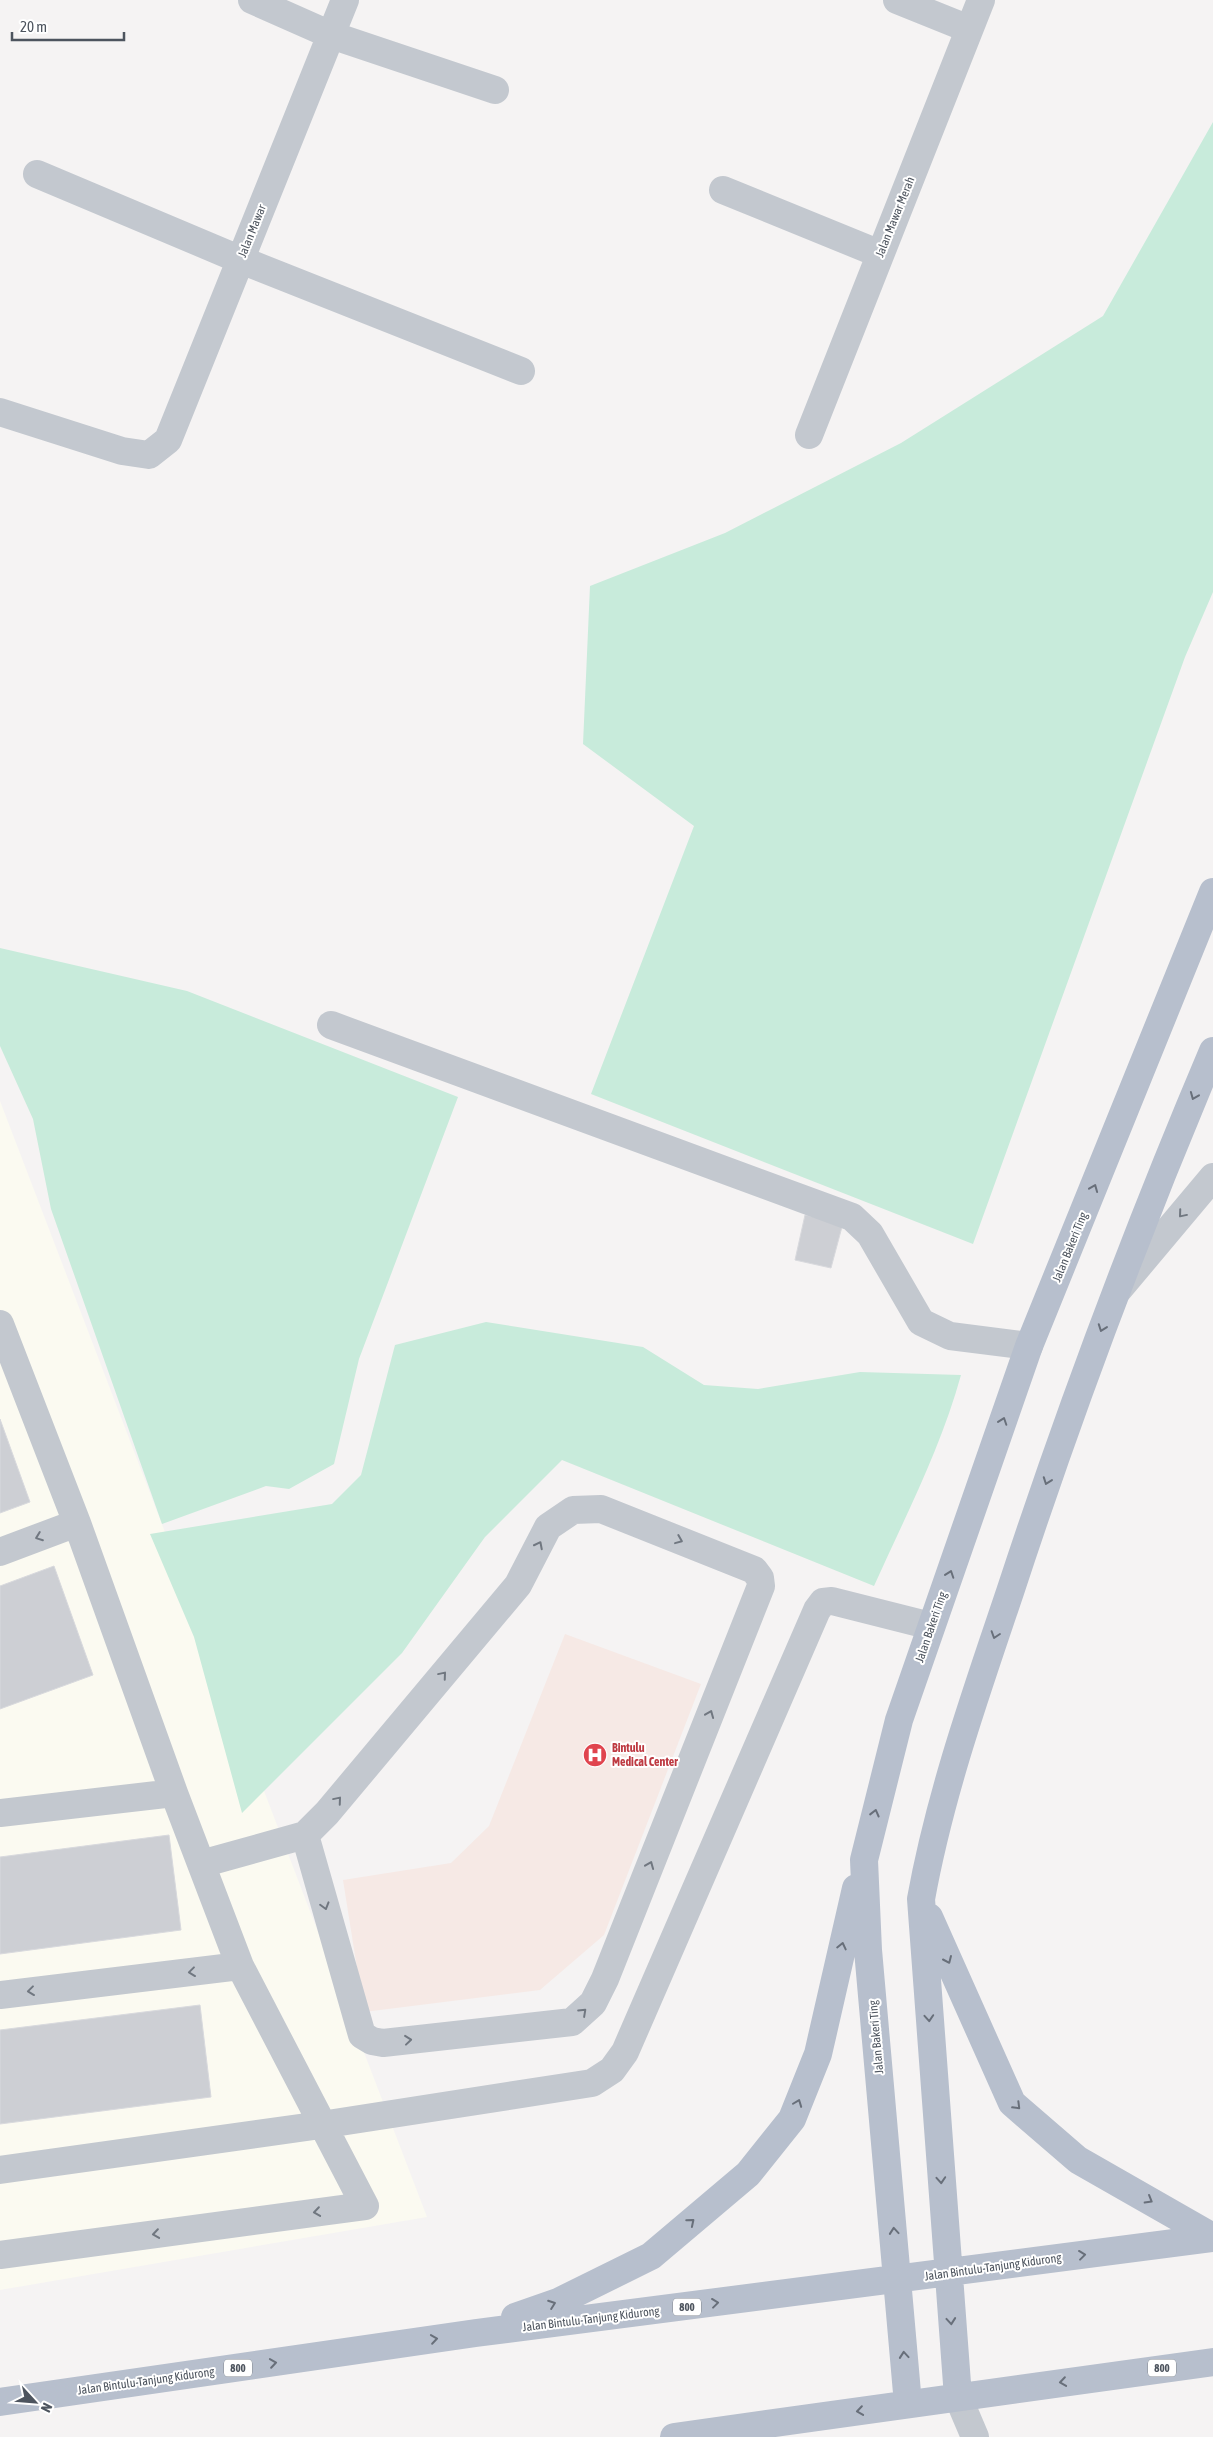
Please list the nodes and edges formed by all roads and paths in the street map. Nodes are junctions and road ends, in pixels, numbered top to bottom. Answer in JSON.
{"nodes":[{"id":1,"x":252,"y":0,"type":"edge"},
{"id":2,"x":345,"y":0,"type":"edge"},
{"id":3,"x":897,"y":0,"type":"edge"},
{"id":4,"x":981,"y":0,"type":"edge"},
{"id":5,"x":969,"y":29,"type":"junction"},
{"id":6,"x":331,"y":34,"type":"junction"},
{"id":7,"x":495,"y":90,"type":"dead end"},
{"id":8,"x":37,"y":174,"type":"dead end"},
{"id":9,"x":723,"y":190,"type":"dead end"},
{"id":10,"x":880,"y":254,"type":"junction"},
{"id":11,"x":241,"y":260,"type":"junction"},
{"id":12,"x":521,"y":371,"type":"dead end"},
{"id":13,"x":0,"y":412,"type":"edge"},
{"id":14,"x":808,"y":435,"type":"dead end"},
{"id":15,"x":1213,"y":892,"type":"edge"},
{"id":16,"x":331,"y":1025,"type":"dead end"},
{"id":17,"x":1213,"y":1051,"type":"edge"},
{"id":18,"x":1213,"y":1177,"type":"edge"},
{"id":19,"x":1115,"y":1294,"type":"junction"},
{"id":20,"x":0,"y":1324,"type":"edge"},
{"id":21,"x":1029,"y":1346,"type":"junction"},
{"id":22,"x":78,"y":1523,"type":"junction"},
{"id":23,"x":0,"y":1552,"type":"edge"},
{"id":24,"x":931,"y":1626,"type":"junction"},
{"id":25,"x":174,"y":1793,"type":"junction"},
{"id":26,"x":0,"y":1813,"type":"edge"},
{"id":27,"x":309,"y":1847,"type":"junction"},
{"id":28,"x":864,"y":1860,"type":"junction"},
{"id":29,"x":202,"y":1864,"type":"junction"},
{"id":30,"x":921,"y":1900,"type":"junction"},
{"id":31,"x":240,"y":1966,"type":"junction"},
{"id":32,"x":0,"y":1995,"type":"edge"},
{"id":33,"x":321,"y":2125,"type":"junction"},
{"id":34,"x":0,"y":2170,"type":"edge"},
{"id":35,"x":1213,"y":2238,"type":"edge"},
{"id":36,"x":0,"y":2255,"type":"edge"},
{"id":37,"x":947,"y":2273,"type":"junction"},
{"id":38,"x":898,"y":2280,"type":"junction"},
{"id":39,"x":476,"y":2334,"type":"junction"},
{"id":40,"x":1213,"y":2362,"type":"edge"},
{"id":41,"x":958,"y":2397,"type":"junction"},
{"id":42,"x":0,"y":2402,"type":"edge"},
{"id":43,"x":908,"y":2404,"type":"junction"},
{"id":44,"x":674,"y":2437,"type":"edge"},
{"id":45,"x":975,"y":2437,"type":"edge"}],
"edges":[{"from":1,"to":6,"type":"street"},
{"from":2,"to":6,"type":"street","name":"Jalan Mawar"},
{"from":3,"to":5,"type":"street"},
{"from":4,"to":5,"type":"street","name":"Jalan Mawar Merah"},
{"from":5,"to":10,"type":"street","name":"Jalan Mawar Merah"},
{"from":6,"to":7,"type":"street"},
{"from":6,"to":11,"type":"street","name":"Jalan Mawar"},
{"from":8,"to":11,"type":"street"},
{"from":9,"to":10,"type":"street"},
{"from":10,"to":14,"type":"street","name":"Jalan Mawar Merah"},
{"from":11,"to":12,"type":"street"},
{"from":11,"to":13,"type":"street","name":"Jalan Mawar"},
{"from":21,"to":15,"type":"main road","name":"Jalan Bakeri Ting","one_way":true},
{"from":16,"to":21,"type":"street"},
{"from":17,"to":19,"type":"main road","one_way":true},
{"from":18,"to":19,"type":"street","one_way":true},
{"from":19,"to":30,"type":"main road","one_way":true},
{"from":20,"to":22,"type":"street"},
{"from":24,"to":21,"type":"main road","name":"Jalan Bakeri Ting","one_way":true},
{"from":22,"to":23,"type":"street","one_way":true},
{"from":22,"to":25,"type":"street"},
{"from":28,"to":24,"type":"main road","name":"Jalan Bakeri Ting","one_way":true},
{"from":24,"to":33,"type":"street"},
{"from":25,"to":26,"type":"street"},
{"from":25,"to":29,"type":"street"},
{"from":27,"to":27,"type":"street"},
{"from":27,"to":29,"type":"street"},
{"from":38,"to":28,"type":"main road","name":"Jalan Bakeri Ting","one_way":true},
{"from":39,"to":28,"type":"main road","one_way":true},
{"from":29,"to":31,"type":"street"},
{"from":30,"to":35,"type":"main road","one_way":true},
{"from":30,"to":37,"type":"main road","one_way":true},
{"from":31,"to":32,"type":"street","one_way":true},
{"from":31,"to":33,"type":"street"},
{"from":33,"to":34,"type":"street"},
{"from":33,"to":36,"type":"street","one_way":true},
{"from":37,"to":35,"type":"main road","name":"Jalan Bintulu-Tanjung Kidurong","number":"800","one_way":true},
{"from":37,"to":38,"type":"main road","name":"Jalan Bintulu-Tanjung Kidurong","number":"800"},
{"from":37,"to":41,"type":"main road","one_way":true},
{"from":39,"to":38,"type":"main road","name":"Jalan Bintulu-Tanjung Kidurong","number":"800","one_way":true},
{"from":43,"to":38,"type":"main road","name":"Jalan Bakeri Ting","one_way":true},
{"from":42,"to":39,"type":"main road","name":"Jalan Bintulu-Tanjung Kidurong","number":"800","one_way":true},
{"from":40,"to":41,"type":"main road","number":"800","one_way":true},
{"from":41,"to":43,"type":"main road","number":"800"},
{"from":41,"to":45,"type":"street"},
{"from":43,"to":44,"type":"main road","number":"800","one_way":true}]}
